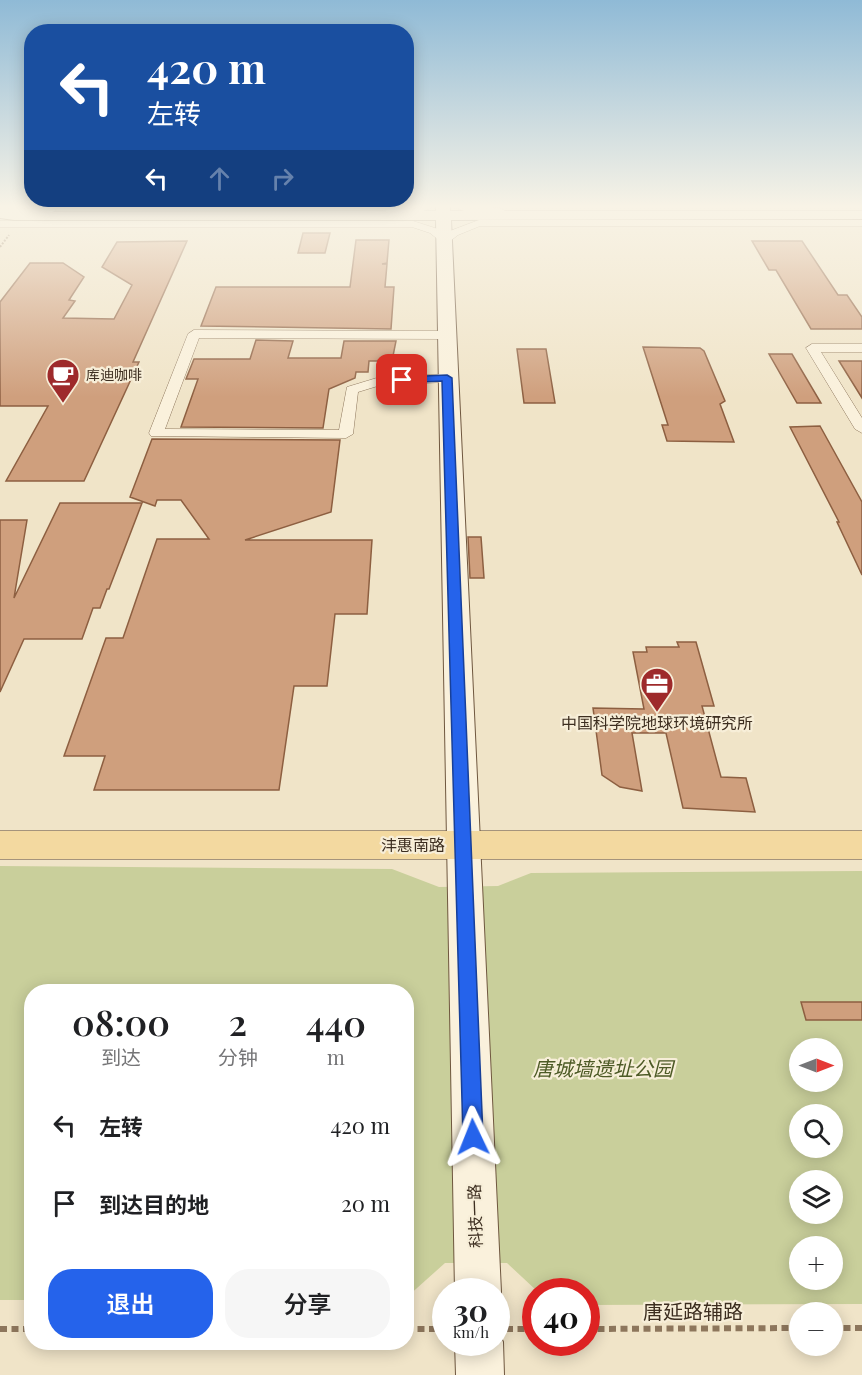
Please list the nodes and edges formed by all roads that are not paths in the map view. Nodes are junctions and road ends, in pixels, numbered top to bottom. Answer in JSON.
{"nodes":[{"id":1,"x":445,"y":269,"type":"edge"},
{"id":2,"x":446,"y":335,"type":"junction"},
{"id":3,"x":862,"y":348,"type":"edge"},
{"id":4,"x":447,"y":378,"type":"junction"},
{"id":5,"x":862,"y":429,"type":"edge"},
{"id":6,"x":862,"y":844,"type":"edge"},
{"id":7,"x":0,"y":845,"type":"edge"},
{"id":8,"x":462,"y":845,"type":"junction"},
{"id":9,"x":477,"y":1278,"type":"edge"},
{"id":10,"x":479,"y":1356,"type":"edge"},
{"id":11,"x":480,"y":1375,"type":"edge"}],
"edges":[{"from":1,"to":2,"type":"street","name":"科技一路"},
{"from":2,"to":4,"type":"street","name":"科技一路"},
{"from":2,"to":4,"type":"street"},
{"from":3,"to":5,"type":"street"},
{"from":4,"to":8,"type":"street","name":"科技一路"},
{"from":6,"to":8,"type":"main road","name":"沣惠南路"},
{"from":7,"to":8,"type":"main road","name":"沣惠南路"},
{"from":8,"to":9,"type":"street","name":"科技一路"},
{"from":10,"to":11,"type":"street"}]}
